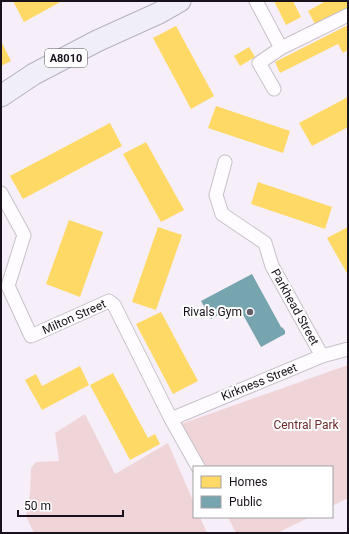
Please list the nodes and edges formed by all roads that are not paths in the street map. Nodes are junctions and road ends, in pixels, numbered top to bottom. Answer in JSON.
{"nodes":[{"id":1,"x":180,"y":1,"type":"edge"},
{"id":2,"x":256,"y":1,"type":"edge"},
{"id":3,"x":348,"y":15,"type":"edge"},
{"id":4,"x":281,"y":48,"type":"junction"},
{"id":5,"x":274,"y":89,"type":"dead end"},
{"id":6,"x":1,"y":96,"type":"edge"},
{"id":7,"x":225,"y":162,"type":"dead end"},
{"id":8,"x":1,"y":193,"type":"edge"},
{"id":9,"x":348,"y":349,"type":"edge"},
{"id":10,"x":322,"y":356,"type":"junction"},
{"id":11,"x":171,"y":418,"type":"junction"},
{"id":12,"x":197,"y":466,"type":"edge"}],
"edges":[{"from":1,"to":6,"type":"main road","number":"A8010"},
{"from":2,"to":4,"type":"street"},
{"from":3,"to":4,"type":"street"},
{"from":4,"to":5,"type":"street"},
{"from":7,"to":10,"type":"street","name":"Parkhead Street"},
{"from":8,"to":11,"type":"street","name":"Milton Street"},
{"from":9,"to":10,"type":"street","name":"Kirkness Street"},
{"from":10,"to":11,"type":"street","name":"Kirkness Street"},
{"from":11,"to":12,"type":"street","name":"Milton Street"}]}
